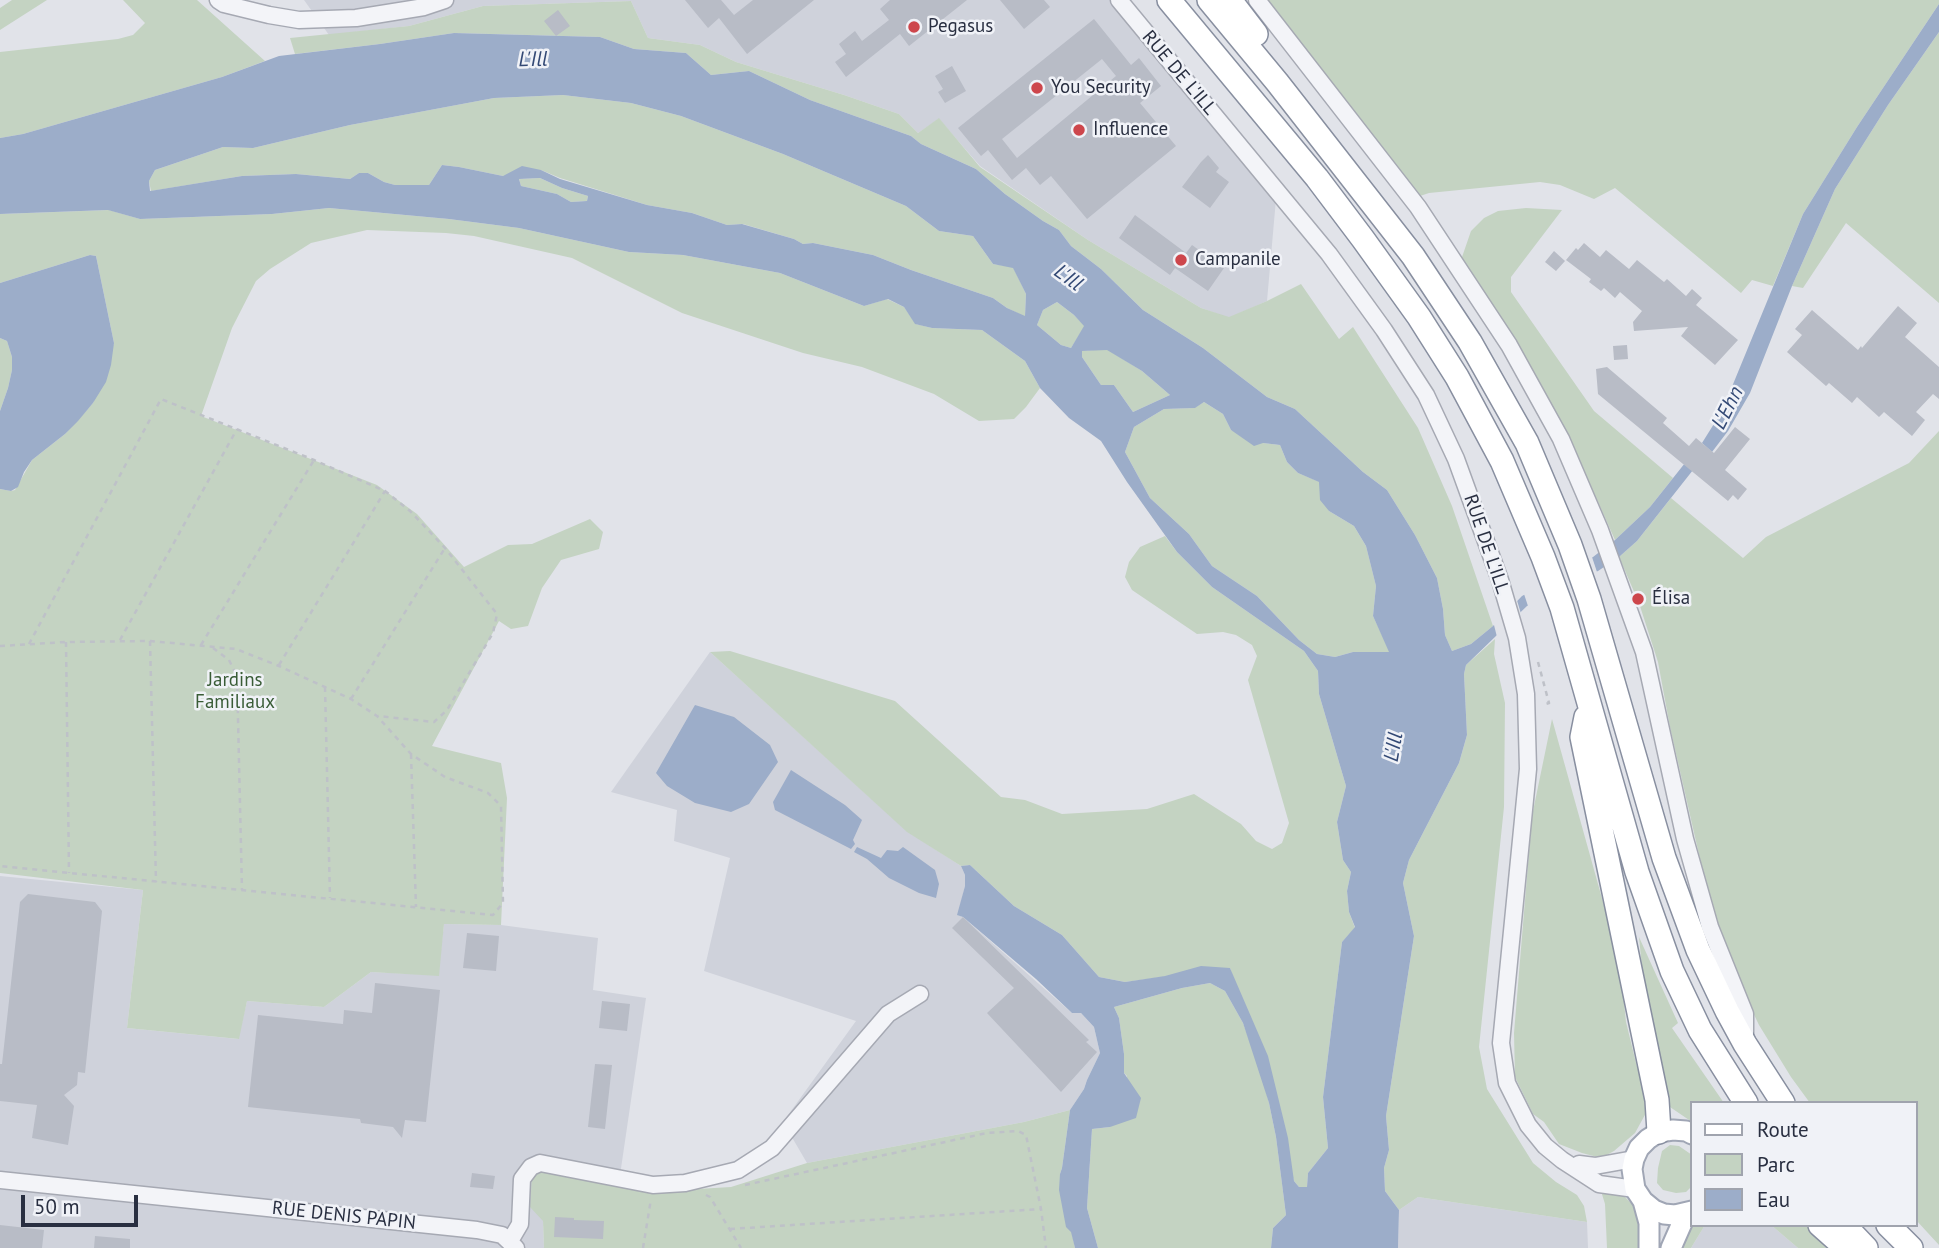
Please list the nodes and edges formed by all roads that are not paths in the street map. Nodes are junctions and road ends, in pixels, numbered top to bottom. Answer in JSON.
{"nodes":[{"id":1,"x":218,"y":0,"type":"edge"},
{"id":2,"x":446,"y":0,"type":"edge"},
{"id":3,"x":1119,"y":0,"type":"edge"},
{"id":4,"x":1168,"y":0,"type":"edge"},
{"id":5,"x":1209,"y":0,"type":"edge"},
{"id":6,"x":1230,"y":0,"type":"edge"},
{"id":7,"x":1257,"y":0,"type":"edge"},
{"id":8,"x":1277,"y":82,"type":"junction"},
{"id":9,"x":1589,"y":701,"type":"junction"},
{"id":10,"x":920,"y":994,"type":"dead end"},
{"id":11,"x":1745,"y":1044,"type":"junction"},
{"id":12,"x":1745,"y":1101,"type":"edge"},
{"id":13,"x":1782,"y":1101,"type":"edge"},
{"id":14,"x":1659,"y":1132,"type":"junction"},
{"id":15,"x":1690,"y":1133,"type":"edge"},
{"id":16,"x":1634,"y":1159,"type":"junction"},
{"id":17,"x":1578,"y":1169,"type":"junction"},
{"id":18,"x":0,"y":1180,"type":"edge"},
{"id":19,"x":1639,"y":1195,"type":"junction"},
{"id":20,"x":1689,"y":1212,"type":"edge"},
{"id":21,"x":1822,"y":1227,"type":"edge"},
{"id":22,"x":1846,"y":1227,"type":"edge"},
{"id":23,"x":1890,"y":1227,"type":"edge"},
{"id":24,"x":513,"y":1245,"type":"edge"},
{"id":25,"x":1649,"y":1248,"type":"edge"},
{"id":26,"x":1671,"y":1248,"type":"edge"},
{"id":27,"x":1846,"y":1248,"type":"edge"},
{"id":28,"x":1867,"y":1248,"type":"edge"},
{"id":29,"x":1910,"y":1248,"type":"edge"}],
"edges":[{"from":1,"to":2,"type":"street"},
{"from":3,"to":17,"type":"street","name":"RUE DE L'ILL"},
{"from":4,"to":9,"type":"highway"},
{"from":5,"to":8,"type":"highway"},
{"from":6,"to":8,"type":"highway"},
{"from":7,"to":11,"type":"street"},
{"from":8,"to":11,"type":"highway"},
{"from":9,"to":12,"type":"highway"},
{"from":9,"to":14,"type":"highway"},
{"from":10,"to":24,"type":"street"},
{"from":11,"to":13,"type":"highway"},
{"from":14,"to":15,"type":"main road"},
{"from":14,"to":16,"type":"main road"},
{"from":16,"to":17,"type":"street"},
{"from":16,"to":19,"type":"main road"},
{"from":17,"to":19,"type":"street","name":"RUE DE L'ILL"},
{"from":18,"to":24,"type":"street","name":"RUE DENIS PAPIN"},
{"from":19,"to":20,"type":"main road"},
{"from":19,"to":25,"type":"main road"},
{"from":20,"to":26,"type":"main road"},
{"from":21,"to":27,"type":"highway"},
{"from":22,"to":28,"type":"highway"},
{"from":23,"to":29,"type":"highway"}]}
